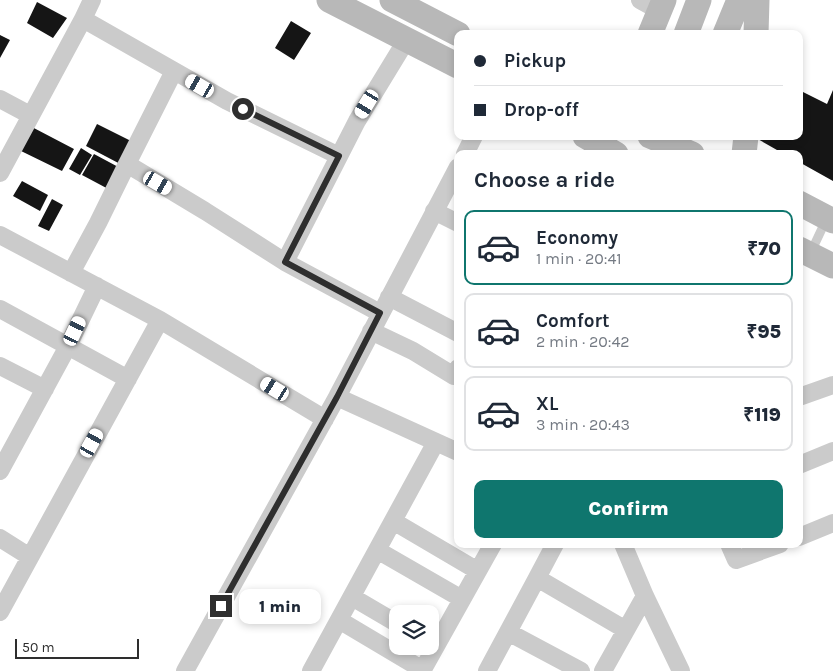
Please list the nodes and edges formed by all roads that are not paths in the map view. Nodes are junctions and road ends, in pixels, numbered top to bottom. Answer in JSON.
{"nodes":[{"id":1,"x":92,"y":0,"type":"edge"},
{"id":2,"x":329,"y":0,"type":"edge"},
{"id":3,"x":392,"y":0,"type":"edge"},
{"id":4,"x":699,"y":0,"type":"edge"},
{"id":5,"x":739,"y":0,"type":"edge"},
{"id":6,"x":757,"y":0,"type":"edge"},
{"id":7,"x":655,"y":4,"type":"edge"},
{"id":8,"x":83,"y":20,"type":"junction"},
{"id":9,"x":651,"y":30,"type":"edge"},
{"id":10,"x":688,"y":30,"type":"edge"},
{"id":11,"x":727,"y":30,"type":"edge"},
{"id":12,"x":756,"y":30,"type":"edge"},
{"id":13,"x":454,"y":32,"type":"edge"},
{"id":14,"x":407,"y":40,"type":"junction"},
{"id":15,"x":454,"y":64,"type":"edge"},
{"id":16,"x":174,"y":71,"type":"junction"},
{"id":17,"x":0,"y":99,"type":"edge"},
{"id":18,"x":30,"y":115,"type":"junction"},
{"id":19,"x":592,"y":140,"type":"edge"},
{"id":20,"x":662,"y":140,"type":"edge"},
{"id":21,"x":688,"y":149,"type":"edge"},
{"id":22,"x":609,"y":150,"type":"edge"},
{"id":23,"x":339,"y":156,"type":"junction"},
{"id":24,"x":126,"y":164,"type":"junction"},
{"id":25,"x":0,"y":173,"type":"edge"},
{"id":26,"x":454,"y":174,"type":"edge"},
{"id":27,"x":803,"y":205,"type":"edge"},
{"id":28,"x":434,"y":211,"type":"junction"},
{"id":29,"x":830,"y":219,"type":"edge"},
{"id":30,"x":454,"y":221,"type":"edge"},
{"id":31,"x":0,"y":235,"type":"edge"},
{"id":32,"x":804,"y":252,"type":"edge"},
{"id":33,"x":285,"y":262,"type":"junction"},
{"id":34,"x":833,"y":266,"type":"edge"},
{"id":35,"x":71,"y":273,"type":"junction"},
{"id":36,"x":97,"y":286,"type":"junction"},
{"id":37,"x":389,"y":298,"type":"junction"},
{"id":38,"x":0,"y":309,"type":"edge"},
{"id":39,"x":380,"y":313,"type":"junction"},
{"id":40,"x":160,"y":320,"type":"junction"},
{"id":41,"x":371,"y":330,"type":"junction"},
{"id":42,"x":454,"y":331,"type":"edge"},
{"id":43,"x":68,"y":346,"type":"junction"},
{"id":44,"x":0,"y":366,"type":"edge"},
{"id":45,"x":454,"y":376,"type":"edge"},
{"id":46,"x":128,"y":379,"type":"junction"},
{"id":47,"x":833,"y":385,"type":"edge"},
{"id":48,"x":45,"y":389,"type":"junction"},
{"id":49,"x":803,"y":396,"type":"edge"},
{"id":50,"x":337,"y":397,"type":"junction"},
{"id":51,"x":325,"y":419,"type":"junction"},
{"id":52,"x":436,"y":442,"type":"junction"},
{"id":53,"x":454,"y":450,"type":"edge"},
{"id":54,"x":833,"y":451,"type":"edge"},
{"id":55,"x":4,"y":452,"type":"edge"},
{"id":56,"x":803,"y":463,"type":"edge"},
{"id":57,"x":0,"y":471,"type":"edge"},
{"id":58,"x":393,"y":521,"type":"junction"},
{"id":59,"x":833,"y":524,"type":"edge"},
{"id":60,"x":803,"y":535,"type":"edge"},
{"id":61,"x":0,"y":538,"type":"edge"},
{"id":62,"x":492,"y":548,"type":"edge"},
{"id":63,"x":553,"y":548,"type":"edge"},
{"id":64,"x":625,"y":548,"type":"edge"},
{"id":65,"x":731,"y":548,"type":"edge"},
{"id":66,"x":769,"y":548,"type":"edge"},
{"id":67,"x":377,"y":550,"type":"junction"},
{"id":68,"x":30,"y":556,"type":"junction"},
{"id":69,"x":478,"y":571,"type":"junction"},
{"id":70,"x":537,"y":578,"type":"junction"},
{"id":71,"x":645,"y":596,"type":"junction"},
{"id":72,"x":352,"y":597,"type":"junction"},
{"id":73,"x":462,"y":599,"type":"junction"},
{"id":74,"x":0,"y":612,"type":"edge"},
{"id":75,"x":389,"y":619,"type":"edge"},
{"id":76,"x":339,"y":620,"type":"junction"},
{"id":77,"x":626,"y":630,"type":"junction"},
{"id":78,"x":508,"y":632,"type":"junction"},
{"id":79,"x":439,"y":635,"type":"edge"},
{"id":80,"x":429,"y":655,"type":"edge"},
{"id":81,"x":318,"y":669,"type":"edge"},
{"id":82,"x":185,"y":671,"type":"edge"},
{"id":83,"x":422,"y":671,"type":"edge"},
{"id":84,"x":487,"y":671,"type":"edge"},
{"id":85,"x":581,"y":671,"type":"edge"},
{"id":86,"x":603,"y":671,"type":"edge"},
{"id":87,"x":680,"y":671,"type":"edge"}],
"edges":[{"from":1,"to":8,"type":"street"},
{"from":2,"to":14,"type":"street"},
{"from":3,"to":13,"type":"street"},
{"from":4,"to":10,"type":"street"},
{"from":5,"to":11,"type":"street"},
{"from":6,"to":12,"type":"street"},
{"from":7,"to":9,"type":"street"},
{"from":8,"to":16,"type":"street"},
{"from":8,"to":18,"type":"street"},
{"from":14,"to":15,"type":"street"},
{"from":14,"to":23,"type":"street"},
{"from":16,"to":23,"type":"street"},
{"from":16,"to":24,"type":"street"},
{"from":17,"to":18,"type":"street"},
{"from":18,"to":25,"type":"street"},
{"from":19,"to":22,"type":"street"},
{"from":20,"to":21,"type":"street"},
{"from":23,"to":33,"type":"street"},
{"from":24,"to":33,"type":"street"},
{"from":24,"to":35,"type":"street"},
{"from":26,"to":28,"type":"street"},
{"from":27,"to":29,"type":"street"},
{"from":28,"to":30,"type":"street"},
{"from":28,"to":37,"type":"street"},
{"from":29,"to":32,"type":"lane"},
{"from":31,"to":35,"type":"street"},
{"from":32,"to":34,"type":"street"},
{"from":33,"to":39,"type":"street"},
{"from":35,"to":36,"type":"street"},
{"from":36,"to":40,"type":"street"},
{"from":36,"to":43,"type":"street"},
{"from":37,"to":39,"type":"street"},
{"from":37,"to":42,"type":"street"},
{"from":38,"to":43,"type":"street"},
{"from":39,"to":41,"type":"street"},
{"from":40,"to":46,"type":"street"},
{"from":40,"to":51,"type":"street"},
{"from":41,"to":45,"type":"street"},
{"from":41,"to":50,"type":"street"},
{"from":43,"to":46,"type":"street"},
{"from":43,"to":48,"type":"street"},
{"from":44,"to":48,"type":"street"},
{"from":46,"to":68,"type":"street"},
{"from":47,"to":49,"type":"street"},
{"from":48,"to":55,"type":"street"},
{"from":50,"to":51,"type":"street"},
{"from":50,"to":52,"type":"street"},
{"from":51,"to":82,"type":"street"},
{"from":52,"to":53,"type":"street"},
{"from":52,"to":58,"type":"street"},
{"from":54,"to":56,"type":"street"},
{"from":55,"to":57,"type":"street"},
{"from":58,"to":67,"type":"street"},
{"from":58,"to":69,"type":"street"},
{"from":59,"to":60,"type":"street"},
{"from":61,"to":68,"type":"street"},
{"from":62,"to":69,"type":"street"},
{"from":63,"to":70,"type":"street"},
{"from":64,"to":71,"type":"street"},
{"from":65,"to":66,"type":"street"},
{"from":67,"to":72,"type":"street"},
{"from":67,"to":73,"type":"street"},
{"from":68,"to":74,"type":"street"},
{"from":69,"to":73,"type":"street"},
{"from":70,"to":77,"type":"street"},
{"from":70,"to":78,"type":"street"},
{"from":71,"to":77,"type":"street"},
{"from":71,"to":87,"type":"street"},
{"from":72,"to":75,"type":"street"},
{"from":72,"to":76,"type":"street"},
{"from":73,"to":79,"type":"street"},
{"from":76,"to":81,"type":"street"},
{"from":76,"to":83,"type":"street"},
{"from":77,"to":86,"type":"street"},
{"from":78,"to":84,"type":"street"},
{"from":78,"to":85,"type":"street"},
{"from":80,"to":83,"type":"street"}]}
